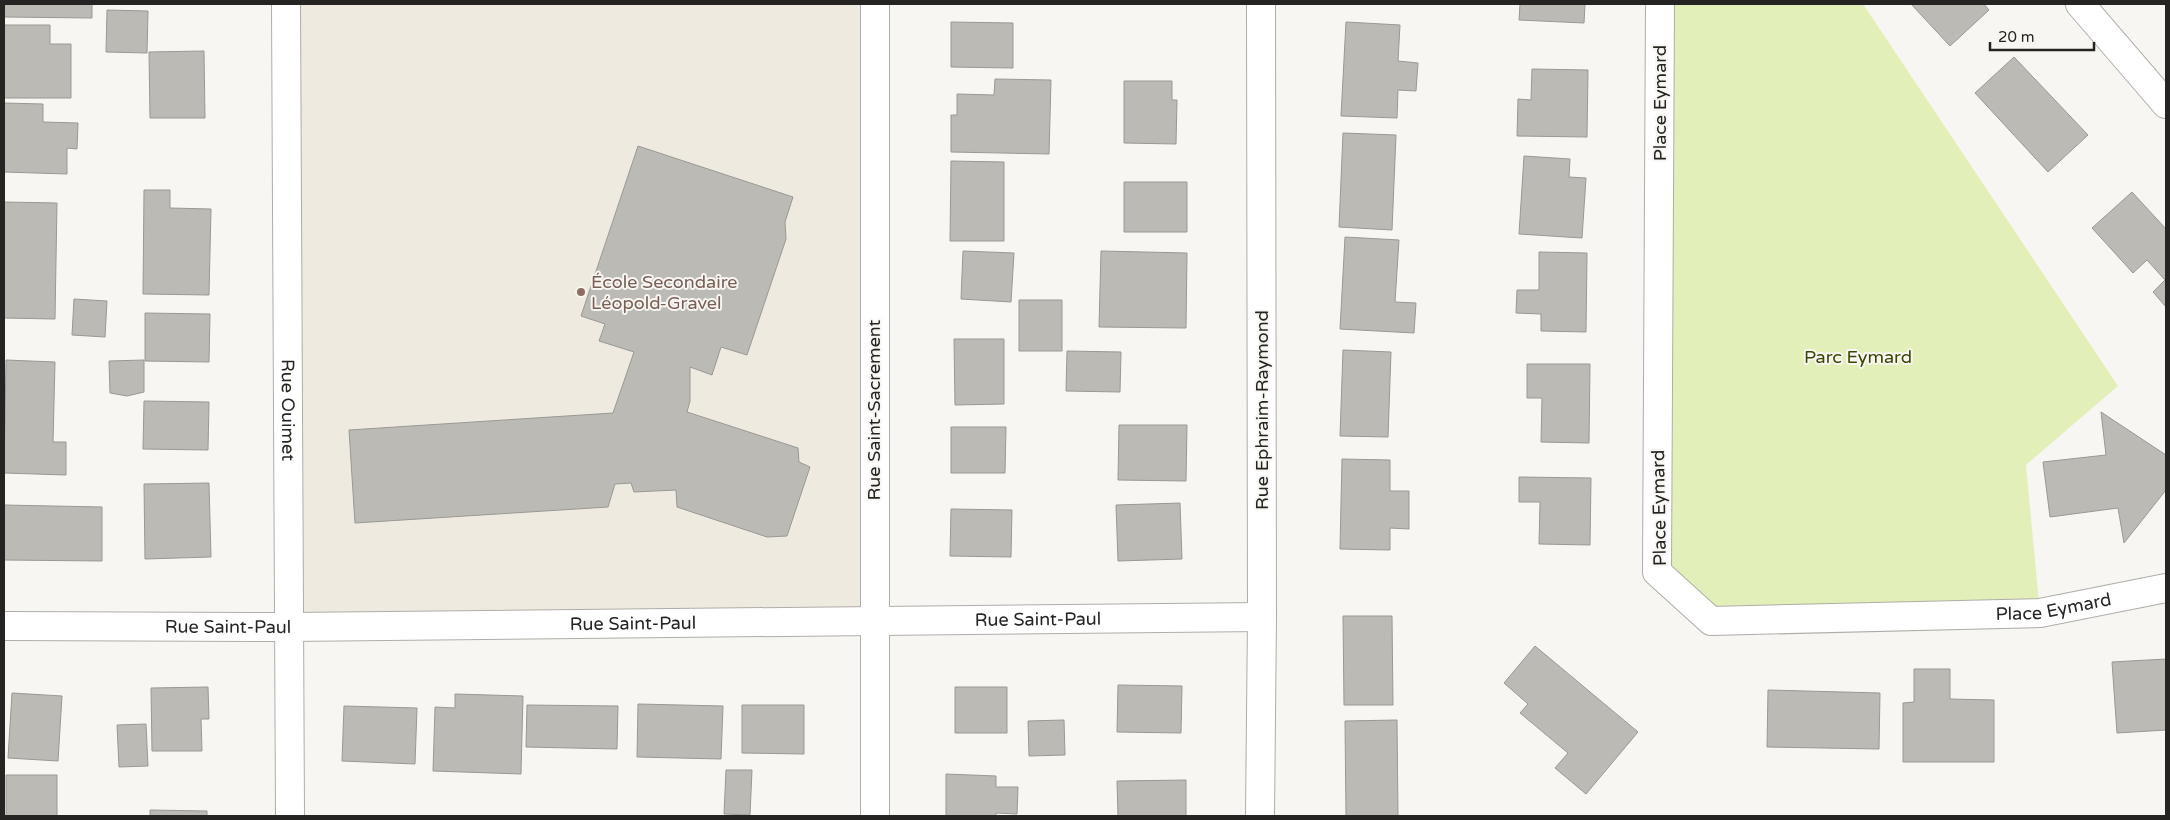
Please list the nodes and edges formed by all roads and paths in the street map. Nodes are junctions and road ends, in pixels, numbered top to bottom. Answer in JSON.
{"nodes":[{"id":1,"x":286,"y":4,"type":"edge"},
{"id":2,"x":875,"y":4,"type":"edge"},
{"id":3,"x":1261,"y":4,"type":"edge"},
{"id":4,"x":1660,"y":4,"type":"edge"},
{"id":5,"x":2080,"y":4,"type":"edge"},
{"id":6,"x":2166,"y":104,"type":"edge"},
{"id":7,"x":2166,"y":588,"type":"edge"},
{"id":8,"x":1262,"y":617,"type":"junction"},
{"id":9,"x":874,"y":621,"type":"junction"},
{"id":10,"x":4,"y":626,"type":"edge"},
{"id":11,"x":288,"y":626,"type":"junction"},
{"id":12,"x":290,"y":816,"type":"edge"},
{"id":13,"x":874,"y":816,"type":"edge"},
{"id":14,"x":1260,"y":816,"type":"edge"}],
"edges":[{"from":1,"to":11,"type":"street","name":"Rue Ouimet"},
{"from":2,"to":9,"type":"street","name":"Rue Saint-Sacrement"},
{"from":3,"to":8,"type":"street","name":"Rue Ephraim-Raymond"},
{"from":4,"to":7,"type":"street","name":"Place Eymard"},
{"from":5,"to":6,"type":"street"},
{"from":8,"to":9,"type":"street","name":"Rue Saint-Paul"},
{"from":8,"to":14,"type":"street","name":"Rue Ephraim-Raymond"},
{"from":9,"to":11,"type":"street","name":"Rue Saint-Paul"},
{"from":9,"to":13,"type":"street","name":"Rue Saint-Sacrement"},
{"from":10,"to":11,"type":"street","name":"Rue Saint-Paul"},
{"from":11,"to":12,"type":"street","name":"Rue Ouimet"}]}
